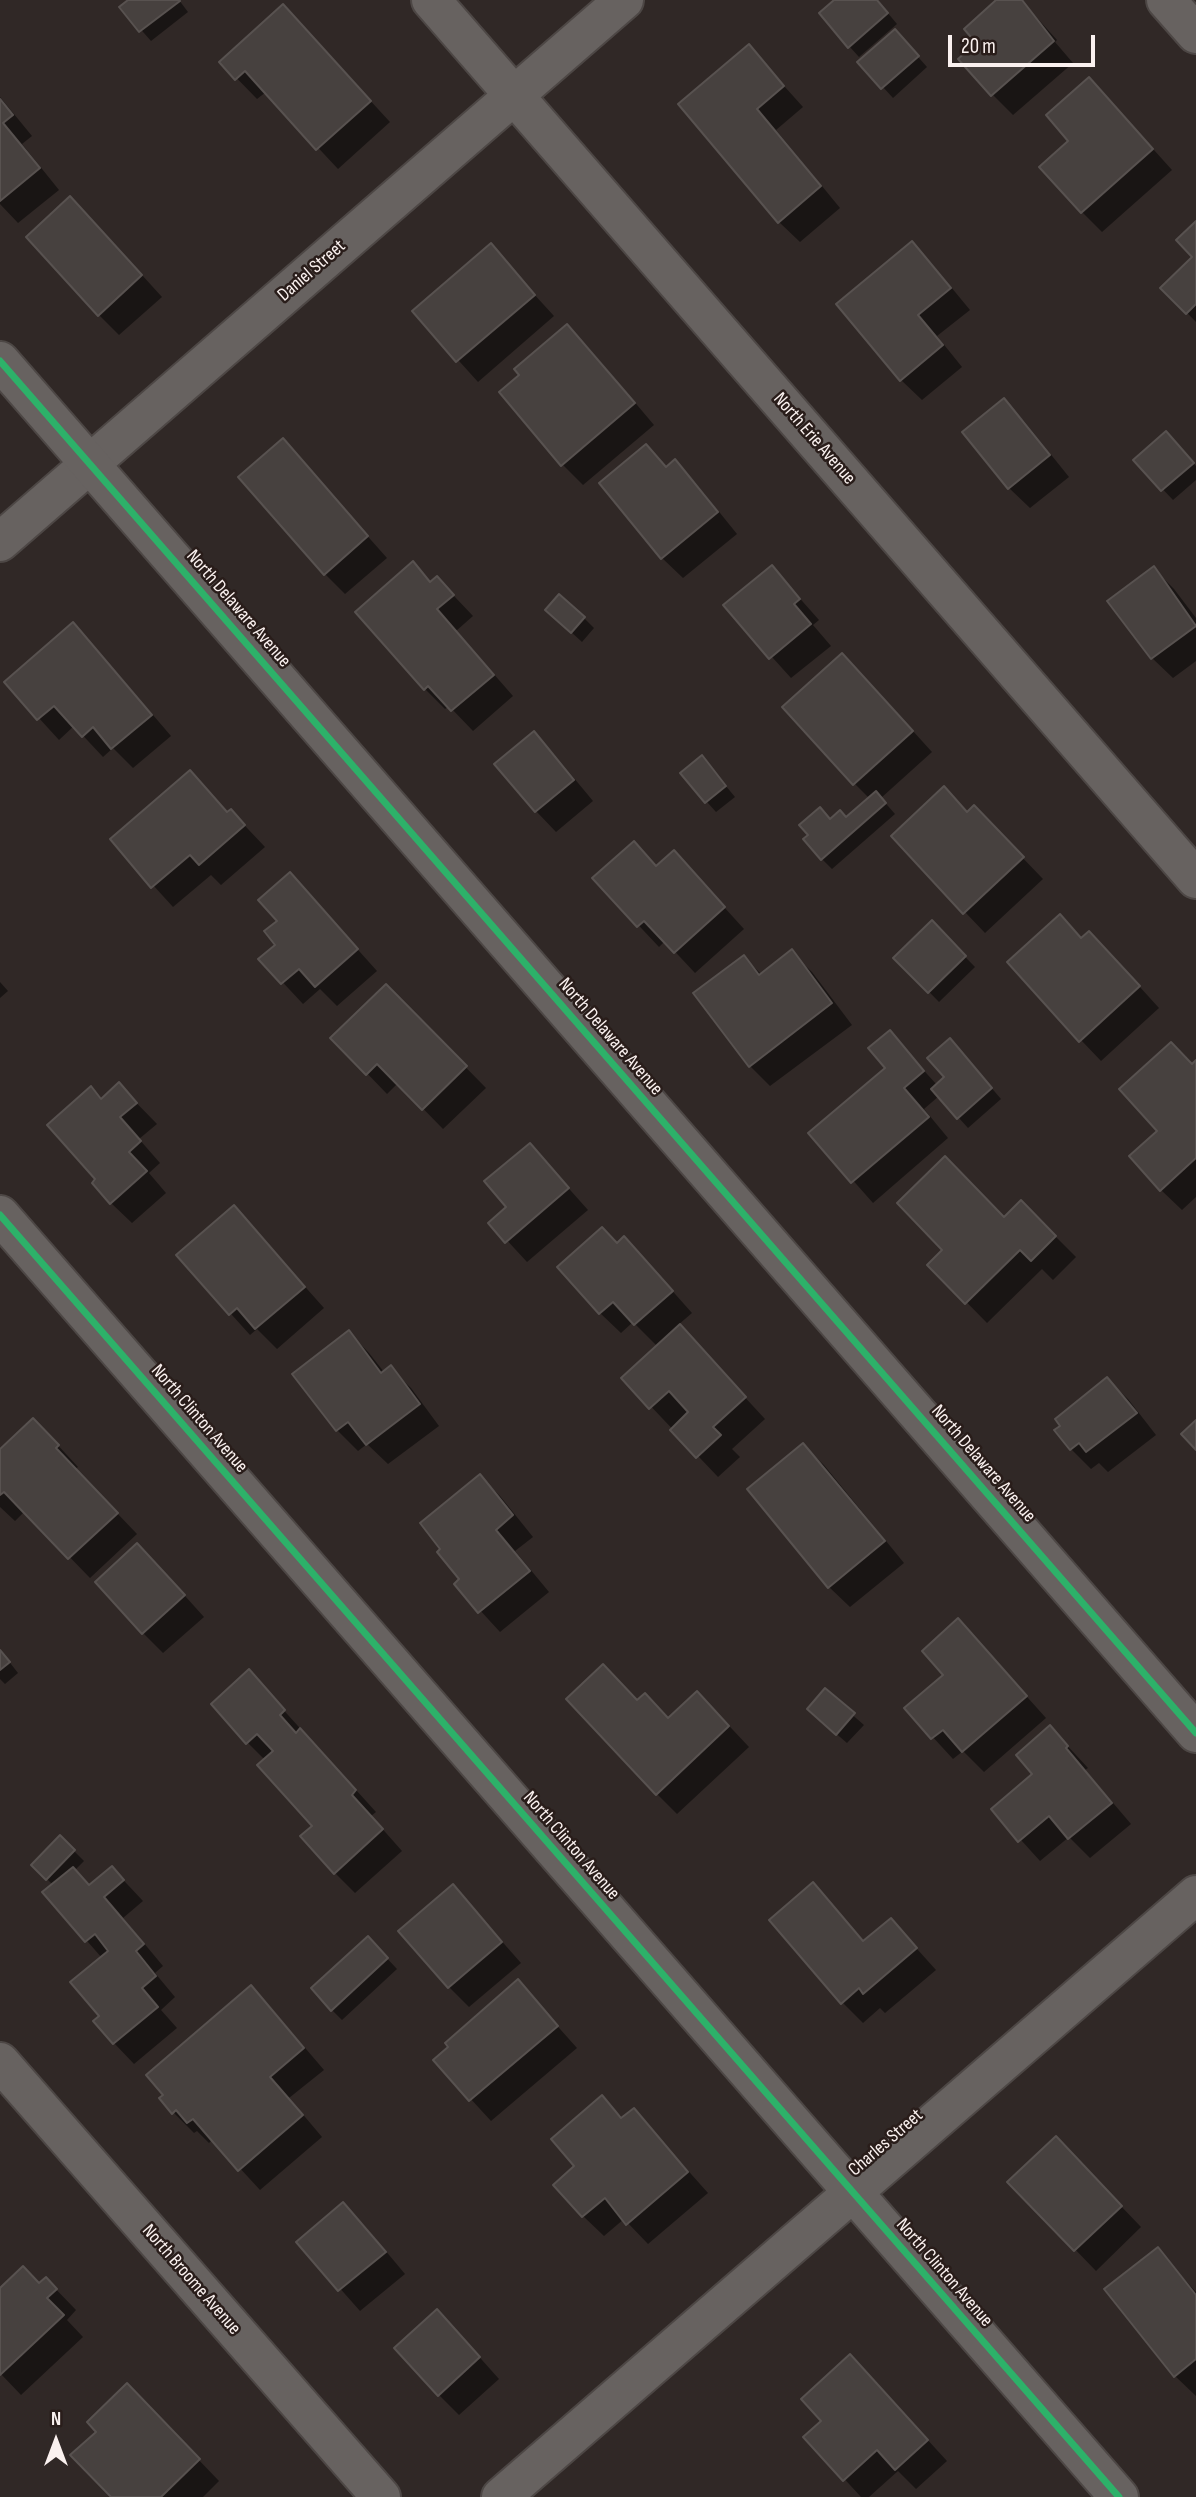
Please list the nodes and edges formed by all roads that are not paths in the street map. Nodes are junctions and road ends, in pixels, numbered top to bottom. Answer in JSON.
{"nodes":[{"id":1,"x":431,"y":0,"type":"edge"},
{"id":2,"x":624,"y":0,"type":"edge"},
{"id":3,"x":1166,"y":0,"type":"edge"},
{"id":4,"x":1196,"y":34,"type":"edge"},
{"id":5,"x":513,"y":94,"type":"junction"},
{"id":6,"x":0,"y":361,"type":"edge"},
{"id":7,"x":90,"y":464,"type":"junction"},
{"id":8,"x":0,"y":542,"type":"edge"},
{"id":9,"x":1196,"y":879,"type":"edge"},
{"id":10,"x":0,"y":1215,"type":"edge"},
{"id":11,"x":1196,"y":1733,"type":"edge"},
{"id":12,"x":1196,"y":1895,"type":"edge"},
{"id":13,"x":0,"y":2063,"type":"edge"},
{"id":14,"x":853,"y":2193,"type":"junction"},
{"id":15,"x":381,"y":2497,"type":"edge"},
{"id":16,"x":501,"y":2497,"type":"edge"},
{"id":17,"x":1119,"y":2497,"type":"edge"}],
"edges":[{"from":1,"to":5,"type":"street","name":"North Erie Avenue"},
{"from":2,"to":5,"type":"street","name":"Daniel Street"},
{"from":3,"to":4,"type":"street"},
{"from":5,"to":7,"type":"street","name":"Daniel Street"},
{"from":5,"to":9,"type":"street","name":"North Erie Avenue"},
{"from":6,"to":7,"type":"street","name":"North Delaware Avenue"},
{"from":7,"to":8,"type":"street","name":"Daniel Street"},
{"from":7,"to":11,"type":"street","name":"North Delaware Avenue"},
{"from":10,"to":14,"type":"street","name":"North Clinton Avenue"},
{"from":12,"to":14,"type":"street","name":"Charles Street"},
{"from":13,"to":15,"type":"street","name":"North Broome Avenue"},
{"from":14,"to":16,"type":"street","name":"Charles Street"},
{"from":14,"to":17,"type":"street","name":"North Clinton Avenue"}]}
